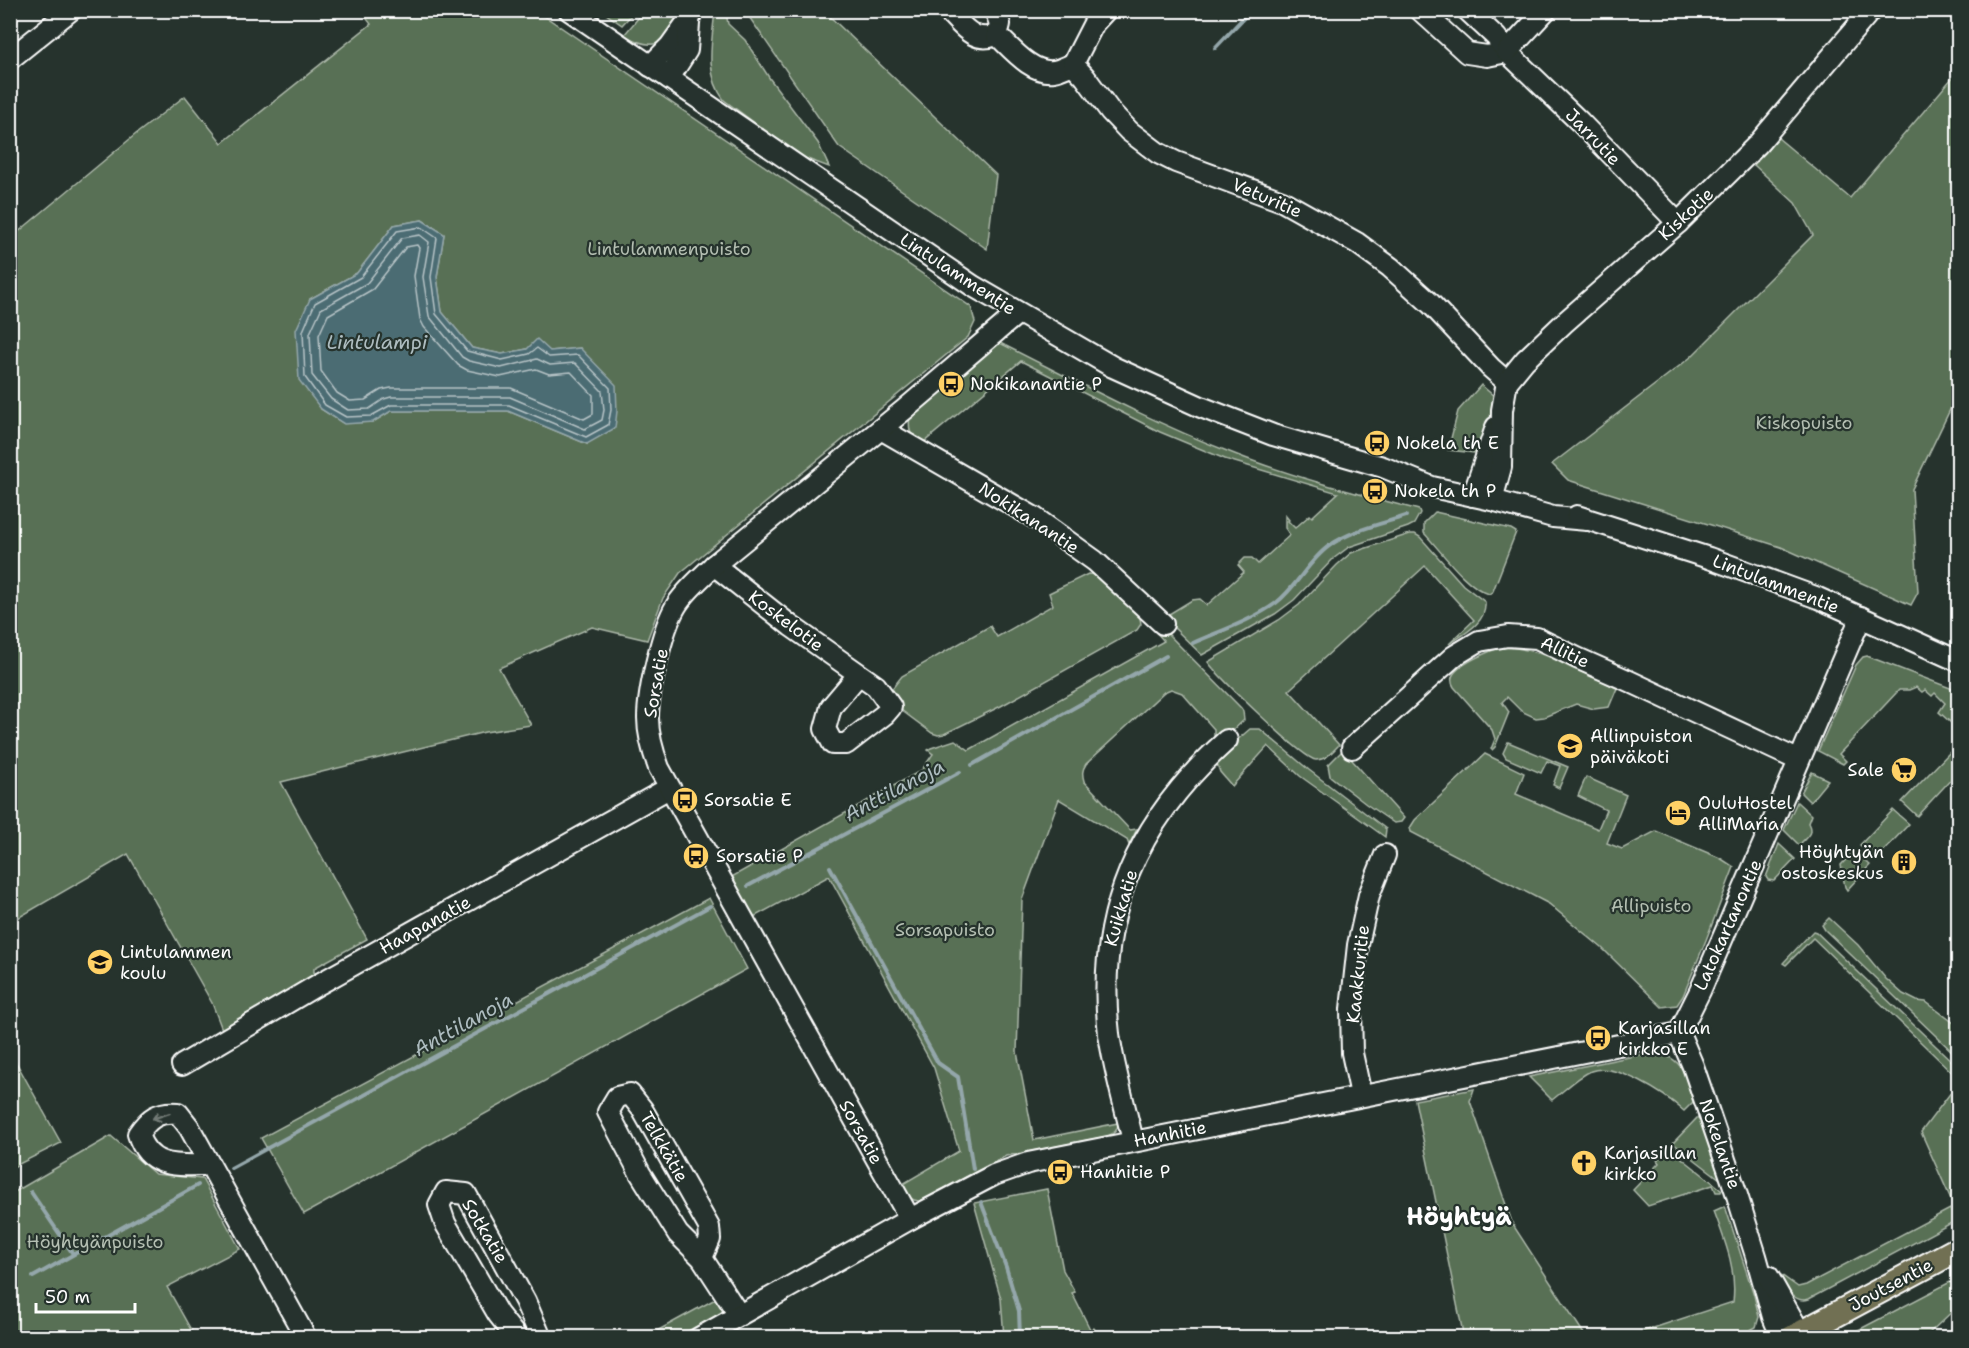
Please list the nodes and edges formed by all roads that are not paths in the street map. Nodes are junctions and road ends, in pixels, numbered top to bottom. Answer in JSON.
{"nodes":[{"id":1,"x":71,"y":10,"type":"edge"},
{"id":2,"x":569,"y":10,"type":"edge"},
{"id":3,"x":947,"y":10,"type":"edge"},
{"id":4,"x":995,"y":10,"type":"edge"},
{"id":5,"x":1106,"y":10,"type":"edge"},
{"id":6,"x":1420,"y":10,"type":"edge"},
{"id":7,"x":1467,"y":10,"type":"edge"},
{"id":8,"x":1545,"y":10,"type":"edge"},
{"id":9,"x":1871,"y":10,"type":"edge"},
{"id":10,"x":690,"y":14,"type":"edge"},
{"id":11,"x":997,"y":35,"type":"junction"},
{"id":12,"x":1507,"y":52,"type":"junction"},
{"id":13,"x":10,"y":60,"type":"edge"},
{"id":14,"x":1073,"y":64,"type":"junction"},
{"id":15,"x":651,"y":66,"type":"junction"},
{"id":16,"x":669,"y":78,"type":"junction"},
{"id":17,"x":1678,"y":223,"type":"junction"},
{"id":18,"x":1018,"y":313,"type":"junction"},
{"id":19,"x":1508,"y":382,"type":"junction"},
{"id":20,"x":881,"y":429,"type":"junction"},
{"id":21,"x":1484,"y":492,"type":"junction"},
{"id":22,"x":714,"y":566,"type":"junction"},
{"id":23,"x":1861,"y":617,"type":"junction"},
{"id":24,"x":1163,"y":624,"type":"dead end"},
{"id":25,"x":1959,"y":661,"type":"edge"},
{"id":26,"x":859,"y":674,"type":"dead end"},
{"id":27,"x":1227,"y":740,"type":"dead end"},
{"id":28,"x":1352,"y":748,"type":"dead end"},
{"id":29,"x":1798,"y":760,"type":"junction"},
{"id":30,"x":669,"y":788,"type":"junction"},
{"id":31,"x":1385,"y":855,"type":"dead end"},
{"id":32,"x":1679,"y":1033,"type":"junction"},
{"id":33,"x":182,"y":1065,"type":"dead end"},
{"id":34,"x":1361,"y":1095,"type":"junction"},
{"id":35,"x":1133,"y":1141,"type":"junction"},
{"id":36,"x":210,"y":1165,"type":"dead end"},
{"id":37,"x":910,"y":1219,"type":"junction"},
{"id":38,"x":1959,"y":1249,"type":"edge"},
{"id":39,"x":702,"y":1258,"type":"junction"},
{"id":40,"x":739,"y":1315,"type":"junction"},
{"id":41,"x":1794,"y":1336,"type":"edge"},
{"id":42,"x":306,"y":1338,"type":"edge"},
{"id":43,"x":518,"y":1338,"type":"edge"},
{"id":44,"x":541,"y":1338,"type":"edge"},
{"id":45,"x":699,"y":1338,"type":"edge"}],
"edges":[{"from":1,"to":13,"type":"street"},
{"from":2,"to":15,"type":"street","name":"Lintulammentie"},
{"from":3,"to":11,"type":"street"},
{"from":4,"to":11,"type":"street"},
{"from":5,"to":14,"type":"street"},
{"from":6,"to":12,"type":"street"},
{"from":7,"to":12,"type":"street","name":"Jarrutie"},
{"from":8,"to":12,"type":"street"},
{"from":9,"to":17,"type":"street","name":"Kiskotie"},
{"from":10,"to":15,"type":"street"},
{"from":10,"to":16,"type":"street"},
{"from":11,"to":14,"type":"street"},
{"from":12,"to":17,"type":"street","name":"Jarrutie"},
{"from":14,"to":19,"type":"street","name":"Veturitie"},
{"from":15,"to":16,"type":"street","name":"Lintulammentie"},
{"from":16,"to":18,"type":"street","name":"Lintulammentie"},
{"from":17,"to":19,"type":"street","name":"Kiskotie"},
{"from":18,"to":20,"type":"street","name":"Sorsatie"},
{"from":18,"to":21,"type":"street","name":"Lintulammentie"},
{"from":19,"to":21,"type":"street","name":"Kiskotie"},
{"from":20,"to":22,"type":"street","name":"Sorsatie"},
{"from":20,"to":24,"type":"street","name":"Nokikanantie"},
{"from":21,"to":23,"type":"street","name":"Lintulammentie"},
{"from":22,"to":26,"type":"street","name":"Koskelotie"},
{"from":22,"to":30,"type":"street","name":"Sorsatie"},
{"from":23,"to":25,"type":"street","name":"Lintulammentie"},
{"from":23,"to":29,"type":"street","name":"Latokartanontie"},
{"from":27,"to":35,"type":"street","name":"Kuikkatie"},
{"from":28,"to":29,"type":"street","name":"Allitie"},
{"from":29,"to":32,"type":"street","name":"Latokartanontie"},
{"from":30,"to":33,"type":"street","name":"Haapanatie"},
{"from":30,"to":37,"type":"street","name":"Sorsatie"},
{"from":31,"to":34,"type":"street","name":"Kaakkuritie"},
{"from":32,"to":34,"type":"street","name":"Hanhitie"},
{"from":32,"to":41,"type":"street","name":"Nokelantie"},
{"from":34,"to":35,"type":"street","name":"Hanhitie"},
{"from":35,"to":37,"type":"street","name":"Hanhitie"},
{"from":36,"to":42,"type":"street"},
{"from":37,"to":40,"type":"street","name":"Hanhitie"},
{"from":38,"to":41,"type":"main road","name":"Joutsentie"},
{"from":39,"to":39,"type":"street","name":"Telkkätie"},
{"from":39,"to":40,"type":"street","name":"Telkkätie"},
{"from":40,"to":45,"type":"street","name":"Hanhitie"},
{"from":43,"to":44,"type":"street","name":"Sotkatie"}]}
